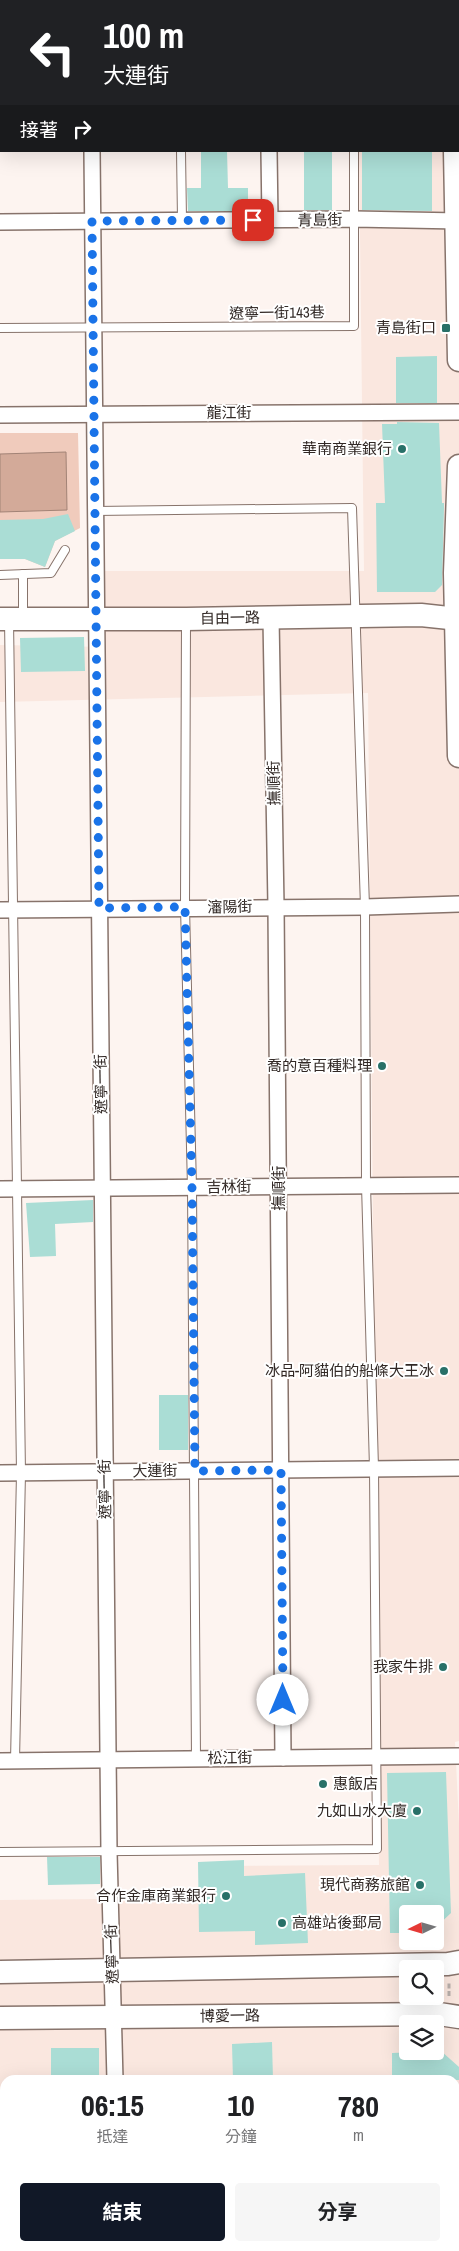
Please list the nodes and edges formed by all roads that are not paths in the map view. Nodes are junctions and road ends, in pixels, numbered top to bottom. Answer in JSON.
{"nodes":[{"id":1,"x":92,"y":152,"type":"edge"},
{"id":2,"x":181,"y":152,"type":"edge"},
{"id":3,"x":269,"y":152,"type":"edge"},
{"id":4,"x":354,"y":152,"type":"edge"},
{"id":5,"x":454,"y":152,"type":"edge"},
{"id":6,"x":354,"y":219,"type":"junction"},
{"id":7,"x":182,"y":220,"type":"junction"},
{"id":8,"x":270,"y":220,"type":"junction"},
{"id":9,"x":92,"y":221,"type":"junction"},
{"id":10,"x":457,"y":221,"type":"edge"},
{"id":11,"x":0,"y":222,"type":"edge"},
{"id":12,"x":0,"y":328,"type":"edge"},
{"id":13,"x":94,"y":328,"type":"junction"},
{"id":14,"x":459,"y":360,"type":"edge"},
{"id":15,"x":459,"y":412,"type":"edge"},
{"id":16,"x":94,"y":413,"type":"junction"},
{"id":17,"x":0,"y":415,"type":"edge"},
{"id":18,"x":459,"y":466,"type":"edge"},
{"id":19,"x":95,"y":511,"type":"junction"},
{"id":20,"x":65,"y":550,"type":"dead end"},
{"id":21,"x":23,"y":574,"type":"junction"},
{"id":22,"x":0,"y":575,"type":"edge"},
{"id":23,"x":356,"y":617,"type":"junction"},
{"id":24,"x":95,"y":618,"type":"junction"},
{"id":25,"x":271,"y":618,"type":"junction"},
{"id":26,"x":11,"y":619,"type":"edge"},
{"id":27,"x":186,"y":619,"type":"junction"},
{"id":28,"x":458,"y":619,"type":"edge"},
{"id":29,"x":459,"y":756,"type":"edge"},
{"id":30,"x":459,"y":904,"type":"edge"},
{"id":31,"x":276,"y":906,"type":"junction"},
{"id":32,"x":185,"y":907,"type":"junction"},
{"id":33,"x":365,"y":907,"type":"junction"},
{"id":34,"x":99,"y":908,"type":"junction"},
{"id":35,"x":6,"y":910,"type":"edge"},
{"id":36,"x":366,"y":1185,"type":"junction"},
{"id":37,"x":459,"y":1185,"type":"edge"},
{"id":38,"x":279,"y":1186,"type":"junction"},
{"id":39,"x":192,"y":1187,"type":"junction"},
{"id":40,"x":102,"y":1188,"type":"junction"},
{"id":41,"x":8,"y":1189,"type":"edge"},
{"id":42,"x":374,"y":1468,"type":"junction"},
{"id":43,"x":459,"y":1468,"type":"edge"},
{"id":44,"x":281,"y":1470,"type":"junction"},
{"id":45,"x":195,"y":1471,"type":"junction"},
{"id":46,"x":21,"y":1472,"type":"junction"},
{"id":47,"x":105,"y":1472,"type":"junction"},
{"id":48,"x":0,"y":1473,"type":"edge"},
{"id":49,"x":375,"y":1756,"type":"junction"},
{"id":50,"x":459,"y":1756,"type":"edge"},
{"id":51,"x":283,"y":1758,"type":"junction"},
{"id":52,"x":196,"y":1759,"type":"junction"},
{"id":53,"x":108,"y":1760,"type":"junction"},
{"id":54,"x":0,"y":1761,"type":"edge"},
{"id":55,"x":15,"y":1761,"type":"junction"},
{"id":56,"x":0,"y":1852,"type":"edge"},
{"id":57,"x":109,"y":1852,"type":"junction"},
{"id":58,"x":112,"y":1969,"type":"junction"},
{"id":59,"x":448,"y":1969,"type":"edge"},
{"id":60,"x":0,"y":1972,"type":"edge"},
{"id":61,"x":115,"y":2016,"type":"junction"},
{"id":62,"x":459,"y":2017,"type":"edge"},
{"id":63,"x":0,"y":2018,"type":"edge"},
{"id":64,"x":115,"y":2075,"type":"edge"}],
"edges":[{"from":1,"to":9,"type":"street","name":"遼寧一街"},
{"from":2,"to":7,"type":"lane"},
{"from":3,"to":8,"type":"street"},
{"from":4,"to":6,"type":"lane"},
{"from":5,"to":10,"type":"street"},
{"from":6,"to":8,"type":"street","name":"青島街"},
{"from":6,"to":10,"type":"street","name":"青島街"},
{"from":6,"to":13,"type":"lane","name":"遼寧一街143巷"},
{"from":7,"to":8,"type":"street","name":"青島街"},
{"from":7,"to":9,"type":"street","name":"青島街"},
{"from":9,"to":11,"type":"street","name":"青島街"},
{"from":9,"to":13,"type":"street","name":"遼寧一街"},
{"from":10,"to":14,"type":"street"},
{"from":12,"to":13,"type":"lane"},
{"from":13,"to":16,"type":"street","name":"遼寧一街"},
{"from":15,"to":16,"type":"street","name":"龍江街"},
{"from":16,"to":17,"type":"street","name":"龍江街"},
{"from":16,"to":19,"type":"street","name":"遼寧一街"},
{"from":18,"to":28,"type":"street"},
{"from":19,"to":23,"type":"lane"},
{"from":19,"to":24,"type":"street","name":"遼寧一街"},
{"from":20,"to":21,"type":"lane"},
{"from":21,"to":22,"type":"lane"},
{"from":21,"to":26,"type":"lane"},
{"from":23,"to":25,"type":"street","name":"自由一路"},
{"from":23,"to":28,"type":"street","name":"自由一路"},
{"from":23,"to":33,"type":"lane"},
{"from":24,"to":26,"type":"street","name":"自由一路"},
{"from":24,"to":27,"type":"street","name":"自由一路"},
{"from":24,"to":34,"type":"street","name":"遼寧一街"},
{"from":25,"to":27,"type":"street","name":"自由一路"},
{"from":25,"to":31,"type":"street","name":"撫順街"},
{"from":26,"to":35,"type":"lane"},
{"from":27,"to":32,"type":"lane"},
{"from":28,"to":29,"type":"street"},
{"from":30,"to":33,"type":"street","name":"瀋陽街"},
{"from":31,"to":32,"type":"street","name":"瀋陽街"},
{"from":31,"to":33,"type":"street","name":"瀋陽街"},
{"from":31,"to":38,"type":"street","name":"撫順街"},
{"from":32,"to":34,"type":"street","name":"瀋陽街"},
{"from":32,"to":39,"type":"lane"},
{"from":33,"to":36,"type":"lane"},
{"from":34,"to":35,"type":"street","name":"瀋陽街"},
{"from":34,"to":40,"type":"street","name":"遼寧一街"},
{"from":35,"to":41,"type":"lane"},
{"from":36,"to":37,"type":"street","name":"吉林街"},
{"from":36,"to":38,"type":"street","name":"吉林街"},
{"from":36,"to":42,"type":"lane"},
{"from":38,"to":39,"type":"street","name":"吉林街"},
{"from":38,"to":44,"type":"street","name":"撫順街"},
{"from":39,"to":40,"type":"street","name":"吉林街"},
{"from":39,"to":45,"type":"lane"},
{"from":40,"to":41,"type":"street","name":"吉林街"},
{"from":40,"to":47,"type":"street","name":"遼寧一街"},
{"from":41,"to":46,"type":"lane"},
{"from":42,"to":43,"type":"street","name":"大連街"},
{"from":42,"to":44,"type":"street","name":"大連街"},
{"from":42,"to":49,"type":"lane"},
{"from":44,"to":45,"type":"street","name":"大連街"},
{"from":44,"to":51,"type":"street","name":"撫順街"},
{"from":45,"to":47,"type":"street","name":"大連街"},
{"from":45,"to":52,"type":"lane"},
{"from":46,"to":47,"type":"street","name":"大連街"},
{"from":46,"to":48,"type":"street","name":"大連街"},
{"from":46,"to":55,"type":"lane"},
{"from":47,"to":53,"type":"street","name":"遼寧一街"},
{"from":49,"to":50,"type":"street","name":"松江街"},
{"from":49,"to":51,"type":"street","name":"松江街"},
{"from":49,"to":57,"type":"lane"},
{"from":51,"to":52,"type":"street","name":"松江街"},
{"from":52,"to":53,"type":"street","name":"松江街"},
{"from":53,"to":55,"type":"street","name":"松江街"},
{"from":53,"to":57,"type":"street","name":"遼寧一街"},
{"from":54,"to":55,"type":"street","name":"松江街"},
{"from":56,"to":57,"type":"lane"},
{"from":57,"to":58,"type":"street","name":"遼寧一街"},
{"from":58,"to":59,"type":"street"},
{"from":58,"to":60,"type":"street"},
{"from":58,"to":61,"type":"street","name":"遼寧一街"},
{"from":61,"to":62,"type":"street","name":"博愛一路"},
{"from":61,"to":63,"type":"street","name":"博愛一路"},
{"from":61,"to":64,"type":"street","name":"遼寧一街"}]}
